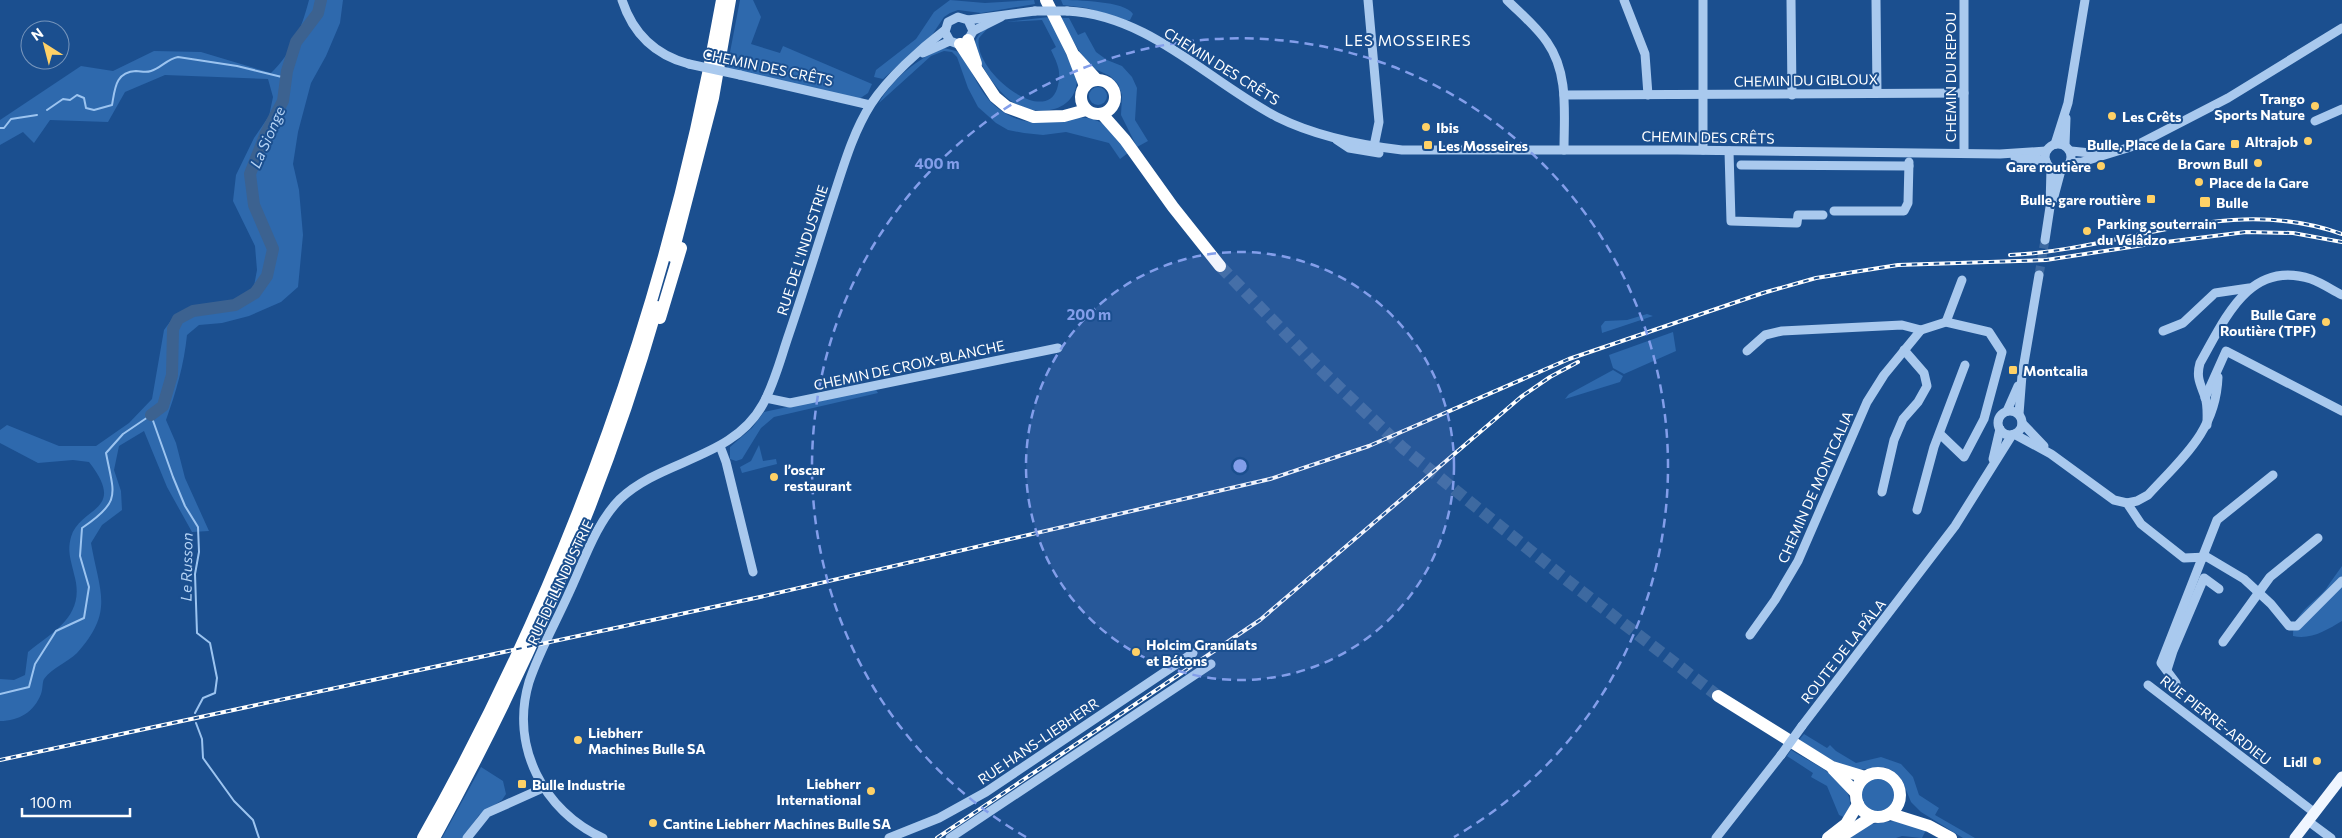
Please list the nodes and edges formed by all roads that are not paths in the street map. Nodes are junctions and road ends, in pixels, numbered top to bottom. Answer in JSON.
{"nodes":[{"id":1,"x":622,"y":0,"type":"edge"},
{"id":2,"x":722,"y":0,"type":"edge"},
{"id":3,"x":730,"y":0,"type":"edge"},
{"id":4,"x":738,"y":0,"type":"edge"},
{"id":5,"x":1046,"y":0,"type":"edge"},
{"id":6,"x":1368,"y":0,"type":"edge"},
{"id":7,"x":1507,"y":0,"type":"edge"},
{"id":8,"x":1703,"y":0,"type":"edge"},
{"id":9,"x":1791,"y":0,"type":"edge"},
{"id":10,"x":1876,"y":0,"type":"edge"},
{"id":11,"x":1964,"y":0,"type":"edge"},
{"id":12,"x":2085,"y":0,"type":"edge"},
{"id":13,"x":1626,"y":4,"type":"edge"},
{"id":14,"x":1006,"y":15,"type":"junction"},
{"id":15,"x":968,"y":20,"type":"junction"},
{"id":16,"x":2342,"y":28,"type":"edge"},
{"id":17,"x":945,"y":30,"type":"junction"},
{"id":18,"x":963,"y":39,"type":"junction"},
{"id":19,"x":1072,"y":52,"type":"junction"},
{"id":20,"x":917,"y":56,"type":"junction"},
{"id":21,"x":1097,"y":80,"type":"junction"},
{"id":22,"x":1085,"y":86,"type":"junction"},
{"id":23,"x":1877,"y":93,"type":"junction"},
{"id":24,"x":1964,"y":93,"type":"junction"},
{"id":25,"x":1564,"y":95,"type":"junction"},
{"id":26,"x":1648,"y":95,"type":"junction"},
{"id":27,"x":1704,"y":95,"type":"junction"},
{"id":28,"x":1792,"y":95,"type":"junction"},
{"id":29,"x":870,"y":105,"type":"junction"},
{"id":30,"x":1083,"y":105,"type":"junction"},
{"id":31,"x":2342,"y":109,"type":"edge"},
{"id":32,"x":1107,"y":111,"type":"junction"},
{"id":33,"x":2066,"y":113,"type":"junction"},
{"id":34,"x":2315,"y":121,"type":"dead end"},
{"id":35,"x":2056,"y":144,"type":"junction"},
{"id":36,"x":2068,"y":148,"type":"junction"},
{"id":37,"x":1373,"y":150,"type":"junction"},
{"id":38,"x":1564,"y":150,"type":"junction"},
{"id":39,"x":1703,"y":150,"type":"junction"},
{"id":40,"x":1729,"y":151,"type":"junction"},
{"id":41,"x":2046,"y":151,"type":"junction"},
{"id":42,"x":1910,"y":153,"type":"junction"},
{"id":43,"x":1964,"y":153,"type":"junction"},
{"id":44,"x":2000,"y":154,"type":"junction"},
{"id":45,"x":2103,"y":154,"type":"junction"},
{"id":46,"x":2070,"y":163,"type":"junction"},
{"id":47,"x":2048,"y":164,"type":"junction"},
{"id":48,"x":1741,"y":165,"type":"dead end"},
{"id":49,"x":1909,"y":166,"type":"junction"},
{"id":50,"x":2061,"y":170,"type":"junction"},
{"id":51,"x":2050,"y":207,"type":"junction"},
{"id":52,"x":1834,"y":211,"type":"dead end"},
{"id":53,"x":1823,"y":215,"type":"dead end"},
{"id":54,"x":2045,"y":240,"type":"tunnel mouth"},
{"id":55,"x":1220,"y":266,"type":"tunnel mouth"},
{"id":56,"x":2039,"y":275,"type":"tunnel mouth"},
{"id":57,"x":1962,"y":280,"type":"dead end"},
{"id":58,"x":2249,"y":288,"type":"junction"},
{"id":59,"x":2342,"y":295,"type":"edge"},
{"id":60,"x":1946,"y":322,"type":"junction"},
{"id":61,"x":1921,"y":330,"type":"junction"},
{"id":62,"x":2163,"y":331,"type":"dead end"},
{"id":63,"x":1058,"y":348,"type":"dead end"},
{"id":64,"x":1747,"y":350,"type":"dead end"},
{"id":65,"x":1904,"y":350,"type":"junction"},
{"id":66,"x":1965,"y":365,"type":"dead end"},
{"id":67,"x":2218,"y":372,"type":"junction"},
{"id":68,"x":2022,"y":375,"type":"junction"},
{"id":69,"x":766,"y":398,"type":"junction"},
{"id":70,"x":2205,"y":398,"type":"junction"},
{"id":71,"x":2006,"y":411,"type":"junction"},
{"id":72,"x":2342,"y":411,"type":"edge"},
{"id":73,"x":1985,"y":414,"type":"junction"},
{"id":74,"x":2021,"y":418,"type":"junction"},
{"id":75,"x":2207,"y":424,"type":"junction"},
{"id":76,"x":1999,"y":427,"type":"junction"},
{"id":77,"x":1940,"y":434,"type":"junction"},
{"id":78,"x":2013,"y":434,"type":"junction"},
{"id":79,"x":720,"y":446,"type":"junction"},
{"id":80,"x":2051,"y":454,"type":"junction"},
{"id":81,"x":604,"y":470,"type":"junction"},
{"id":82,"x":2273,"y":475,"type":"dead end"},
{"id":83,"x":1986,"y":478,"type":"junction"},
{"id":84,"x":1882,"y":492,"type":"dead end"},
{"id":85,"x":2127,"y":503,"type":"junction"},
{"id":86,"x":1917,"y":510,"type":"dead end"},
{"id":87,"x":2318,"y":538,"type":"dead end"},
{"id":88,"x":2202,"y":557,"type":"junction"},
{"id":89,"x":753,"y":572,"type":"dead end"},
{"id":90,"x":2342,"y":580,"type":"edge"},
{"id":91,"x":2197,"y":581,"type":"junction"},
{"id":92,"x":2219,"y":589,"type":"dead end"},
{"id":93,"x":2259,"y":593,"type":"junction"},
{"id":94,"x":1750,"y":635,"type":"dead end"},
{"id":95,"x":2223,"y":642,"type":"dead end"},
{"id":96,"x":1193,"y":653,"type":"dead end"},
{"id":97,"x":1211,"y":664,"type":"dead end"},
{"id":98,"x":2176,"y":683,"type":"dead end"},
{"id":99,"x":2148,"y":685,"type":"dead end"},
{"id":100,"x":1718,"y":696,"type":"tunnel mouth"},
{"id":101,"x":1832,"y":767,"type":"junction"},
{"id":102,"x":1866,"y":777,"type":"junction"},
{"id":103,"x":2342,"y":777,"type":"edge"},
{"id":104,"x":543,"y":788,"type":"junction"},
{"id":105,"x":1857,"y":798,"type":"junction"},
{"id":106,"x":1900,"y":799,"type":"junction"},
{"id":107,"x":1891,"y":814,"type":"junction"},
{"id":108,"x":1872,"y":817,"type":"junction"},
{"id":109,"x":2311,"y":817,"type":"junction"},
{"id":110,"x":1929,"y":826,"type":"junction"},
{"id":111,"x":423,"y":838,"type":"edge"},
{"id":112,"x":434,"y":838,"type":"edge"},
{"id":113,"x":468,"y":838,"type":"edge"},
{"id":114,"x":603,"y":838,"type":"edge"},
{"id":115,"x":889,"y":838,"type":"edge"},
{"id":116,"x":950,"y":838,"type":"edge"},
{"id":117,"x":1716,"y":838,"type":"edge"},
{"id":118,"x":1828,"y":838,"type":"edge"},
{"id":119,"x":1840,"y":838,"type":"edge"},
{"id":120,"x":1951,"y":838,"type":"edge"},
{"id":121,"x":2295,"y":838,"type":"edge"},
{"id":122,"x":2331,"y":838,"type":"edge"}],
"edges":[{"from":1,"to":29,"type":"street","name":"CHEMIN DES CRÊTS","bridge":true},
{"from":2,"to":111,"type":"highway"},
{"from":3,"to":81,"type":"highway"},
{"from":4,"to":81,"type":"highway"},
{"from":5,"to":19,"type":"highway"},
{"from":6,"to":37,"type":"street"},
{"from":7,"to":25,"type":"street"},
{"from":8,"to":27,"type":"street"},
{"from":9,"to":28,"type":"street"},
{"from":10,"to":23,"type":"street"},
{"from":11,"to":24,"type":"street","name":"CHEMIN DU REPOU"},
{"from":12,"to":33,"type":"street"},
{"from":13,"to":26,"type":"street"},
{"from":14,"to":15,"type":"street","name":"CHEMIN DES CRÊTS"},
{"from":14,"to":18,"type":"street","name":"CHEMIN DES CRÊTS"},
{"from":14,"to":37,"type":"street","name":"CHEMIN DES CRÊTS","bridge":true},
{"from":15,"to":17,"type":"street","name":"CHEMIN DES CRÊTS"},
{"from":15,"to":18,"type":"street"},
{"from":16,"to":45,"type":"street"},
{"from":17,"to":18,"type":"street"},
{"from":17,"to":20,"type":"street","name":"CHEMIN DES CRÊTS"},
{"from":18,"to":20,"type":"street","name":"CHEMIN DES CRÊTS"},
{"from":18,"to":30,"type":"highway"},
{"from":19,"to":21,"type":"highway"},
{"from":19,"to":22,"type":"highway"},
{"from":20,"to":29,"type":"street","name":"CHEMIN DES CRÊTS"},
{"from":21,"to":22,"type":"highway"},
{"from":21,"to":32,"type":"highway"},
{"from":22,"to":30,"type":"highway"},
{"from":23,"to":24,"type":"street","name":"CHEMIN DU GIBLOUX"},
{"from":23,"to":28,"type":"street","name":"CHEMIN DU GIBLOUX"},
{"from":24,"to":43,"type":"street","name":"CHEMIN DU REPOU"},
{"from":25,"to":26,"type":"street","name":"CHEMIN DU GIBLOUX"},
{"from":25,"to":38,"type":"street"},
{"from":26,"to":27,"type":"street","name":"CHEMIN DU GIBLOUX"},
{"from":27,"to":28,"type":"street","name":"CHEMIN DU GIBLOUX"},
{"from":27,"to":39,"type":"street"},
{"from":29,"to":69,"type":"street","name":"RUE DE L'INDUSTRIE"},
{"from":30,"to":32,"type":"highway"},
{"from":31,"to":34,"type":"street"},
{"from":32,"to":55,"type":"highway"},
{"from":33,"to":35,"type":"street"},
{"from":33,"to":36,"type":"street"},
{"from":35,"to":36,"type":"street"},
{"from":35,"to":41,"type":"street"},
{"from":36,"to":45,"type":"street"},
{"from":36,"to":46,"type":"street"},
{"from":37,"to":38,"type":"street","name":"CHEMIN DES CRÊTS"},
{"from":38,"to":39,"type":"street","name":"CHEMIN DES CRÊTS"},
{"from":39,"to":40,"type":"street","name":"CHEMIN DES CRÊTS"},
{"from":40,"to":42,"type":"street","name":"CHEMIN DES CRÊTS"},
{"from":40,"to":53,"type":"street"},
{"from":41,"to":44,"type":"street","name":"CHEMIN DES CRÊTS"},
{"from":41,"to":47,"type":"street"},
{"from":42,"to":43,"type":"street","name":"CHEMIN DES CRÊTS"},
{"from":42,"to":49,"type":"street"},
{"from":43,"to":44,"type":"street","name":"CHEMIN DES CRÊTS"},
{"from":44,"to":47,"type":"street","name":"CHEMIN DES CRÊTS"},
{"from":45,"to":46,"type":"street"},
{"from":46,"to":50,"type":"street"},
{"from":47,"to":50,"type":"street"},
{"from":47,"to":51,"type":"street"},
{"from":48,"to":49,"type":"street"},
{"from":49,"to":52,"type":"street"},
{"from":50,"to":51,"type":"street"},
{"from":51,"to":54,"type":"street"},
{"from":56,"to":68,"type":"street"},
{"from":57,"to":60,"type":"street"},
{"from":58,"to":59,"type":"street"},
{"from":58,"to":62,"type":"street"},
{"from":58,"to":70,"type":"street"},
{"from":60,"to":61,"type":"street"},
{"from":60,"to":73,"type":"street"},
{"from":61,"to":64,"type":"street"},
{"from":61,"to":65,"type":"street","name":"CHEMIN DE MONTCALIA"},
{"from":63,"to":69,"type":"street","name":"CHEMIN DE CROIX-BLANCHE"},
{"from":65,"to":84,"type":"street"},
{"from":65,"to":94,"type":"street","name":"CHEMIN DE MONTCALIA"},
{"from":66,"to":77,"type":"street"},
{"from":67,"to":70,"type":"street"},
{"from":67,"to":72,"type":"street"},
{"from":67,"to":75,"type":"street"},
{"from":68,"to":71,"type":"street"},
{"from":68,"to":74,"type":"street"},
{"from":69,"to":79,"type":"street","name":"RUE DE L'INDUSTRIE"},
{"from":70,"to":75,"type":"street"},
{"from":71,"to":73,"type":"street"},
{"from":71,"to":74,"type":"street"},
{"from":71,"to":76,"type":"street"},
{"from":73,"to":76,"type":"street"},
{"from":73,"to":77,"type":"street"},
{"from":74,"to":78,"type":"street"},
{"from":74,"to":80,"type":"street"},
{"from":75,"to":85,"type":"street"},
{"from":76,"to":78,"type":"street"},
{"from":76,"to":83,"type":"street","name":"ROUTE DE LA PÂLA"},
{"from":77,"to":86,"type":"street"},
{"from":78,"to":80,"type":"street"},
{"from":78,"to":83,"type":"street","name":"ROUTE DE LA PÂLA"},
{"from":79,"to":89,"type":"street"},
{"from":79,"to":104,"type":"street","name":"RUE DE L'INDUSTRIE"},
{"from":80,"to":85,"type":"street"},
{"from":81,"to":112,"type":"highway"},
{"from":82,"to":88,"type":"street"},
{"from":83,"to":117,"type":"street","name":"ROUTE DE LA PÂLA","bridge":true},
{"from":85,"to":88,"type":"street"},
{"from":87,"to":93,"type":"street"},
{"from":88,"to":91,"type":"street"},
{"from":88,"to":93,"type":"street"},
{"from":90,"to":93,"type":"street"},
{"from":91,"to":92,"type":"street"},
{"from":91,"to":98,"type":"street"},
{"from":93,"to":95,"type":"street"},
{"from":96,"to":115,"type":"street","name":"RUE HANS-LIEBHERR"},
{"from":97,"to":116,"type":"street"},
{"from":99,"to":109,"type":"street","name":"RUE PIERRE-ARDIEU"},
{"from":100,"to":101,"type":"highway"},
{"from":101,"to":102,"type":"highway"},
{"from":101,"to":105,"type":"highway"},
{"from":102,"to":105,"type":"highway"},
{"from":102,"to":106,"type":"highway"},
{"from":103,"to":109,"type":"main road"},
{"from":104,"to":113,"type":"street"},
{"from":104,"to":114,"type":"street"},
{"from":105,"to":108,"type":"highway"},
{"from":105,"to":118,"type":"highway"},
{"from":106,"to":107,"type":"highway"},
{"from":106,"to":110,"type":"highway"},
{"from":107,"to":108,"type":"highway"},
{"from":107,"to":110,"type":"highway"},
{"from":108,"to":119,"type":"highway"},
{"from":109,"to":121,"type":"main road"},
{"from":109,"to":122,"type":"street","name":"RUE PIERRE-ARDIEU"},
{"from":110,"to":120,"type":"highway"}]}
